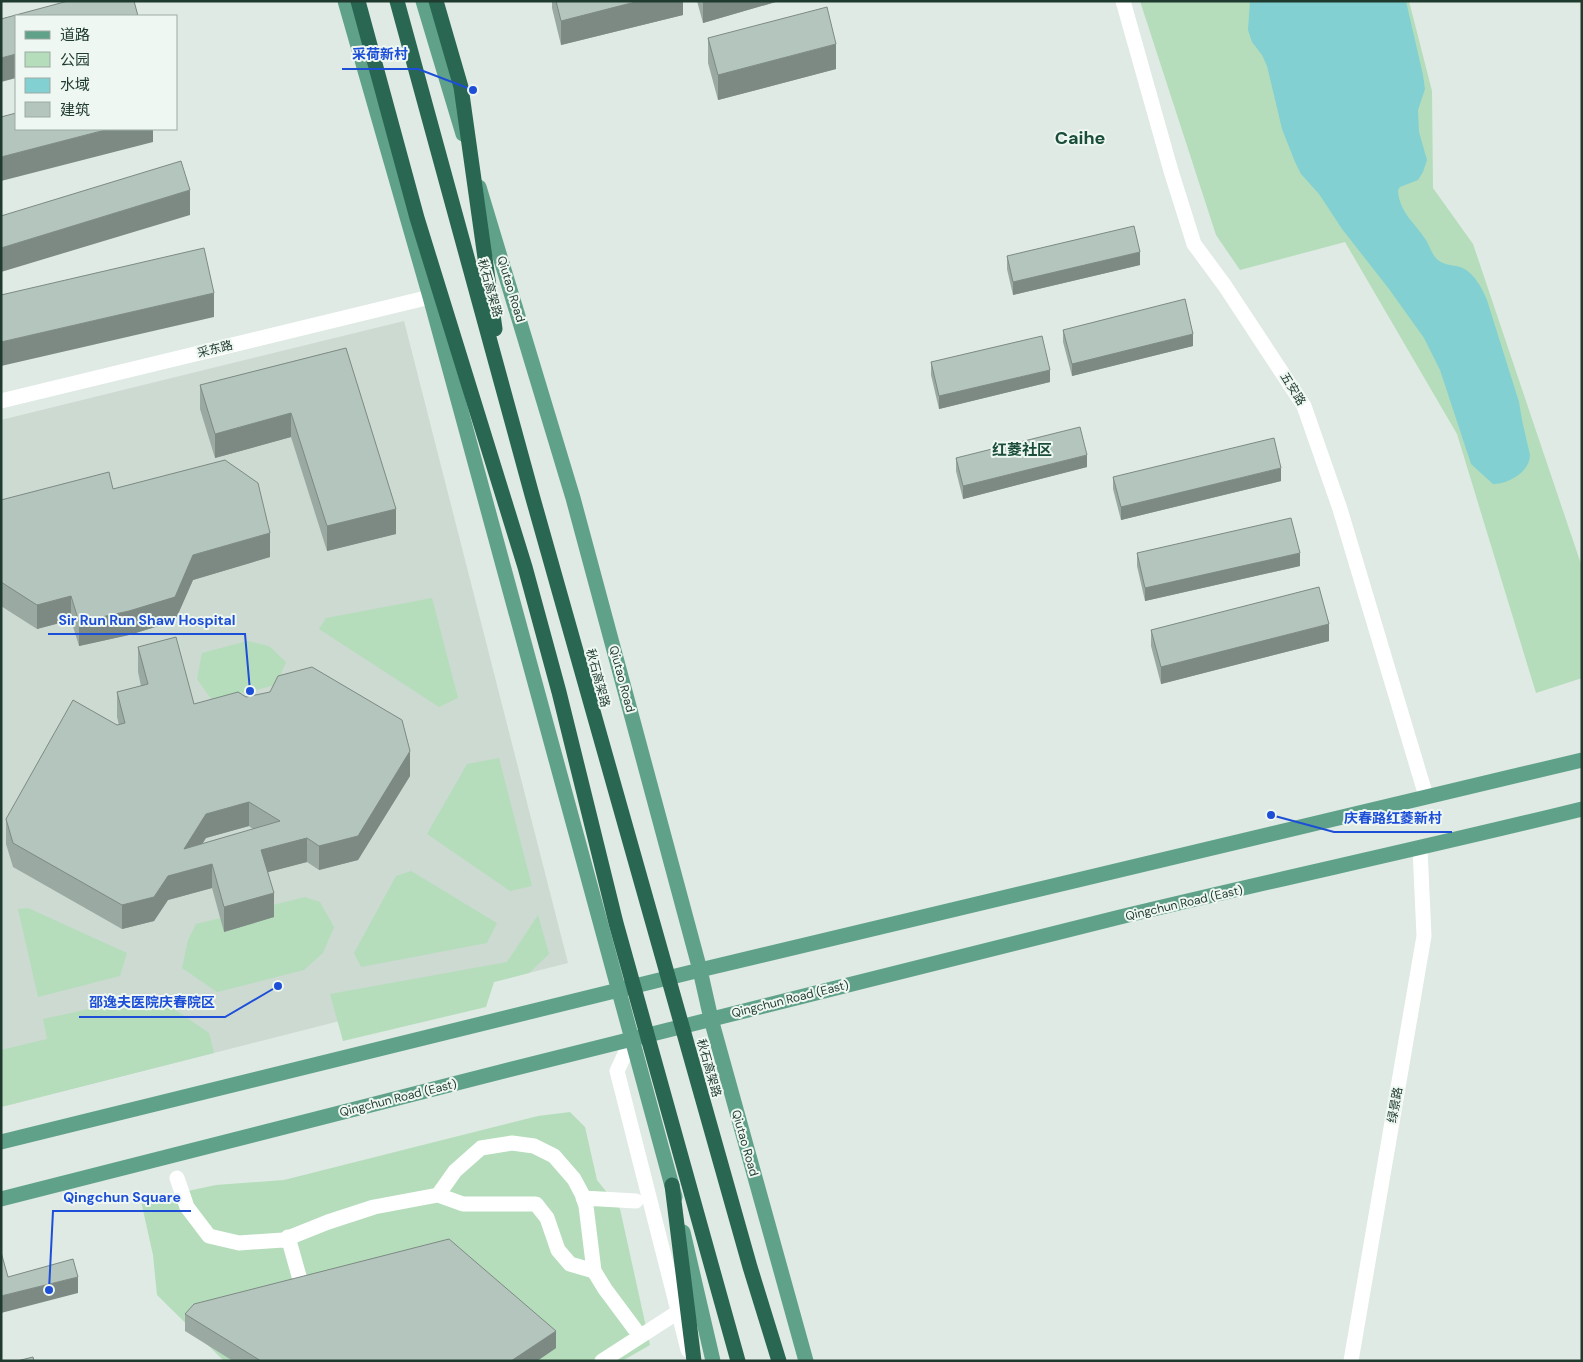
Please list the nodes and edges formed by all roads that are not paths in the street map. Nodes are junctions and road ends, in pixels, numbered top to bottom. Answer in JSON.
{"nodes":[{"id":1,"x":345,"y":1,"type":"edge"},
{"id":2,"x":358,"y":1,"type":"edge"},
{"id":3,"x":397,"y":1,"type":"edge"},
{"id":4,"x":423,"y":1,"type":"edge"},
{"id":5,"x":436,"y":1,"type":"edge"},
{"id":6,"x":1123,"y":1,"type":"edge"},
{"id":7,"x":430,"y":297,"type":"junction"},
{"id":8,"x":503,"y":388,"type":"junction"},
{"id":9,"x":1,"y":401,"type":"edge"},
{"id":10,"x":1582,"y":760,"type":"edge"},
{"id":11,"x":1426,"y":796,"type":"junction"},
{"id":12,"x":1582,"y":809,"type":"edge"},
{"id":13,"x":1420,"y":848,"type":"junction"},
{"id":14,"x":700,"y":970,"type":"junction"},
{"id":15,"x":619,"y":990,"type":"junction"},
{"id":16,"x":711,"y":1018,"type":"junction"},
{"id":17,"x":632,"y":1038,"type":"junction"},
{"id":18,"x":1,"y":1142,"type":"edge"},
{"id":19,"x":177,"y":1178,"type":"dead end"},
{"id":20,"x":672,"y":1185,"type":"junction"},
{"id":21,"x":438,"y":1195,"type":"junction"},
{"id":22,"x":583,"y":1198,"type":"junction"},
{"id":23,"x":1,"y":1199,"type":"edge"},
{"id":24,"x":636,"y":1201,"type":"dead end"},
{"id":25,"x":288,"y":1237,"type":"junction"},
{"id":26,"x":594,"y":1271,"type":"junction"},
{"id":27,"x":300,"y":1276,"type":"edge"},
{"id":28,"x":678,"y":1312,"type":"junction"},
{"id":29,"x":640,"y":1336,"type":"junction"},
{"id":30,"x":602,"y":1361,"type":"edge"},
{"id":31,"x":693,"y":1361,"type":"edge"},
{"id":32,"x":713,"y":1361,"type":"edge"},
{"id":33,"x":738,"y":1361,"type":"edge"},
{"id":34,"x":779,"y":1361,"type":"edge"},
{"id":35,"x":806,"y":1361,"type":"edge"},
{"id":36,"x":1352,"y":1361,"type":"edge"}],
"edges":[{"from":1,"to":7,"type":"main road"},
{"from":2,"to":33,"type":"highway"},
{"from":3,"to":8,"type":"highway","name":"秋石高架路"},
{"from":4,"to":14,"type":"main road","name":"Qiutao Road"},
{"from":5,"to":8,"type":"highway"},
{"from":6,"to":11,"type":"street","name":"五安路"},
{"from":7,"to":9,"type":"street","name":"采东路"},
{"from":7,"to":15,"type":"main road"},
{"from":8,"to":34,"type":"highway","name":"秋石高架路"},
{"from":10,"to":11,"type":"main road"},
{"from":11,"to":14,"type":"main road"},
{"from":12,"to":13,"type":"main road","name":"Qingchun Road (East)"},
{"from":13,"to":16,"type":"main road","name":"Qingchun Road (East)"},
{"from":13,"to":36,"type":"street","name":"绿景路"},
{"from":14,"to":15,"type":"main road"},
{"from":14,"to":16,"type":"main road","name":"Qiutao Road"},
{"from":15,"to":17,"type":"main road"},
{"from":15,"to":18,"type":"main road"},
{"from":16,"to":17,"type":"main road","name":"Qingchun Road (East)"},
{"from":16,"to":35,"type":"main road","name":"Qiutao Road"},
{"from":17,"to":20,"type":"main road"},
{"from":17,"to":23,"type":"main road","name":"Qingchun Road (East)"},
{"from":17,"to":28,"type":"street"},
{"from":19,"to":25,"type":"street"},
{"from":20,"to":31,"type":"highway"},
{"from":20,"to":32,"type":"main road"},
{"from":21,"to":22,"type":"street"},
{"from":21,"to":25,"type":"street"},
{"from":21,"to":26,"type":"street"},
{"from":22,"to":24,"type":"street"},
{"from":22,"to":26,"type":"street"},
{"from":25,"to":27,"type":"street"},
{"from":26,"to":29,"type":"street"},
{"from":28,"to":29,"type":"street"},
{"from":28,"to":31,"type":"street"},
{"from":29,"to":30,"type":"street"}]}
